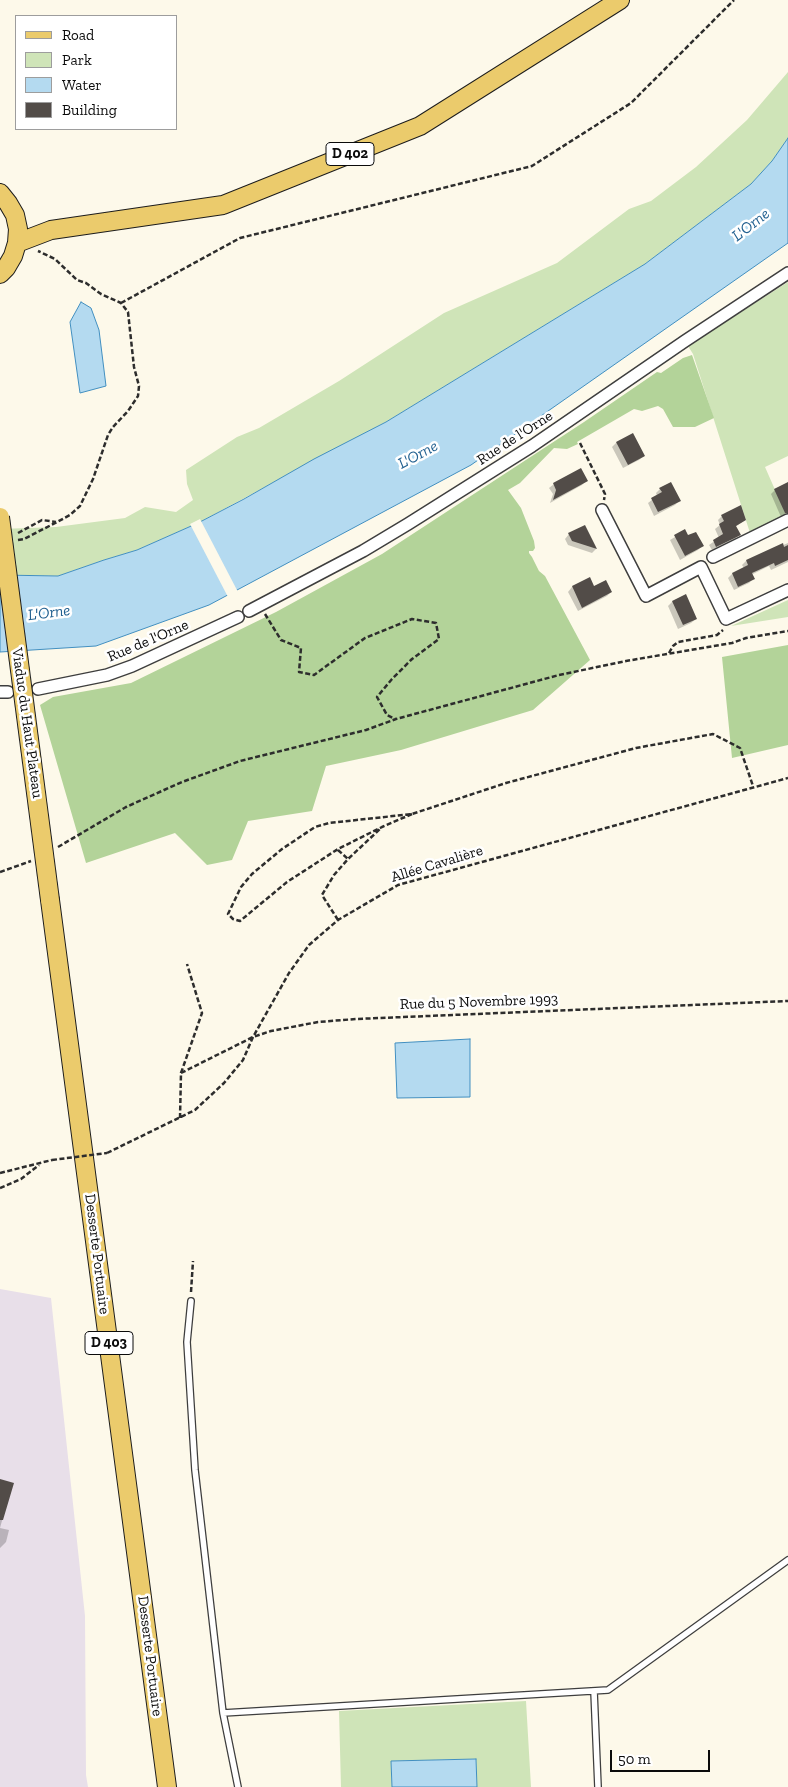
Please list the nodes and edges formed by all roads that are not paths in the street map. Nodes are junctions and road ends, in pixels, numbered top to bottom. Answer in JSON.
{"nodes":[{"id":1,"x":620,"y":0,"type":"edge"},
{"id":2,"x":0,"y":194,"type":"edge"},
{"id":3,"x":15,"y":215,"type":"junction"},
{"id":4,"x":51,"y":230,"type":"junction"},
{"id":5,"x":17,"y":244,"type":"junction"},
{"id":6,"x":788,"y":273,"type":"edge"},
{"id":7,"x":0,"y":274,"type":"edge"},
{"id":8,"x":602,"y":510,"type":"road end"},
{"id":9,"x":0,"y":517,"type":"edge"},
{"id":10,"x":788,"y":520,"type":"edge"},
{"id":11,"x":713,"y":557,"type":"dead end"},
{"id":12,"x":788,"y":590,"type":"edge"},
{"id":13,"x":249,"y":611,"type":"dead end"},
{"id":14,"x":238,"y":617,"type":"dead end"},
{"id":15,"x":38,"y":689,"type":"dead end"},
{"id":16,"x":50,"y":900,"type":"joint"},
{"id":17,"x":191,"y":1301,"type":"road end"},
{"id":18,"x":788,"y":1560,"type":"edge"},
{"id":19,"x":594,"y":1691,"type":"junction"},
{"id":20,"x":223,"y":1713,"type":"junction"},
{"id":21,"x":167,"y":1787,"type":"edge"},
{"id":22,"x":238,"y":1787,"type":"edge"},
{"id":23,"x":598,"y":1787,"type":"edge"}],
"edges":[{"from":1,"to":4,"type":"main road","number":"D 402"},
{"from":2,"to":3,"type":"main road"},
{"from":3,"to":4,"type":"main road"},
{"from":3,"to":5,"type":"main road"},
{"from":4,"to":5,"type":"main road","number":"D 402"},
{"from":5,"to":7,"type":"main road"},
{"from":6,"to":13,"type":"street","name":"Rue de l'Orne"},
{"from":8,"to":12,"type":"street"},
{"from":9,"to":16,"type":"main road","name":"Viaduc du Haut Plateau","number":"D 403","bridge":true},
{"from":10,"to":11,"type":"street"},
{"from":14,"to":15,"type":"street","name":"Rue de l'Orne"},
{"from":16,"to":21,"type":"main road","name":"Desserte Portuaire","number":"D 403"},
{"from":17,"to":20,"type":"lane"},
{"from":18,"to":19,"type":"lane"},
{"from":19,"to":20,"type":"lane"},
{"from":19,"to":23,"type":"lane"},
{"from":20,"to":22,"type":"lane"}]}
